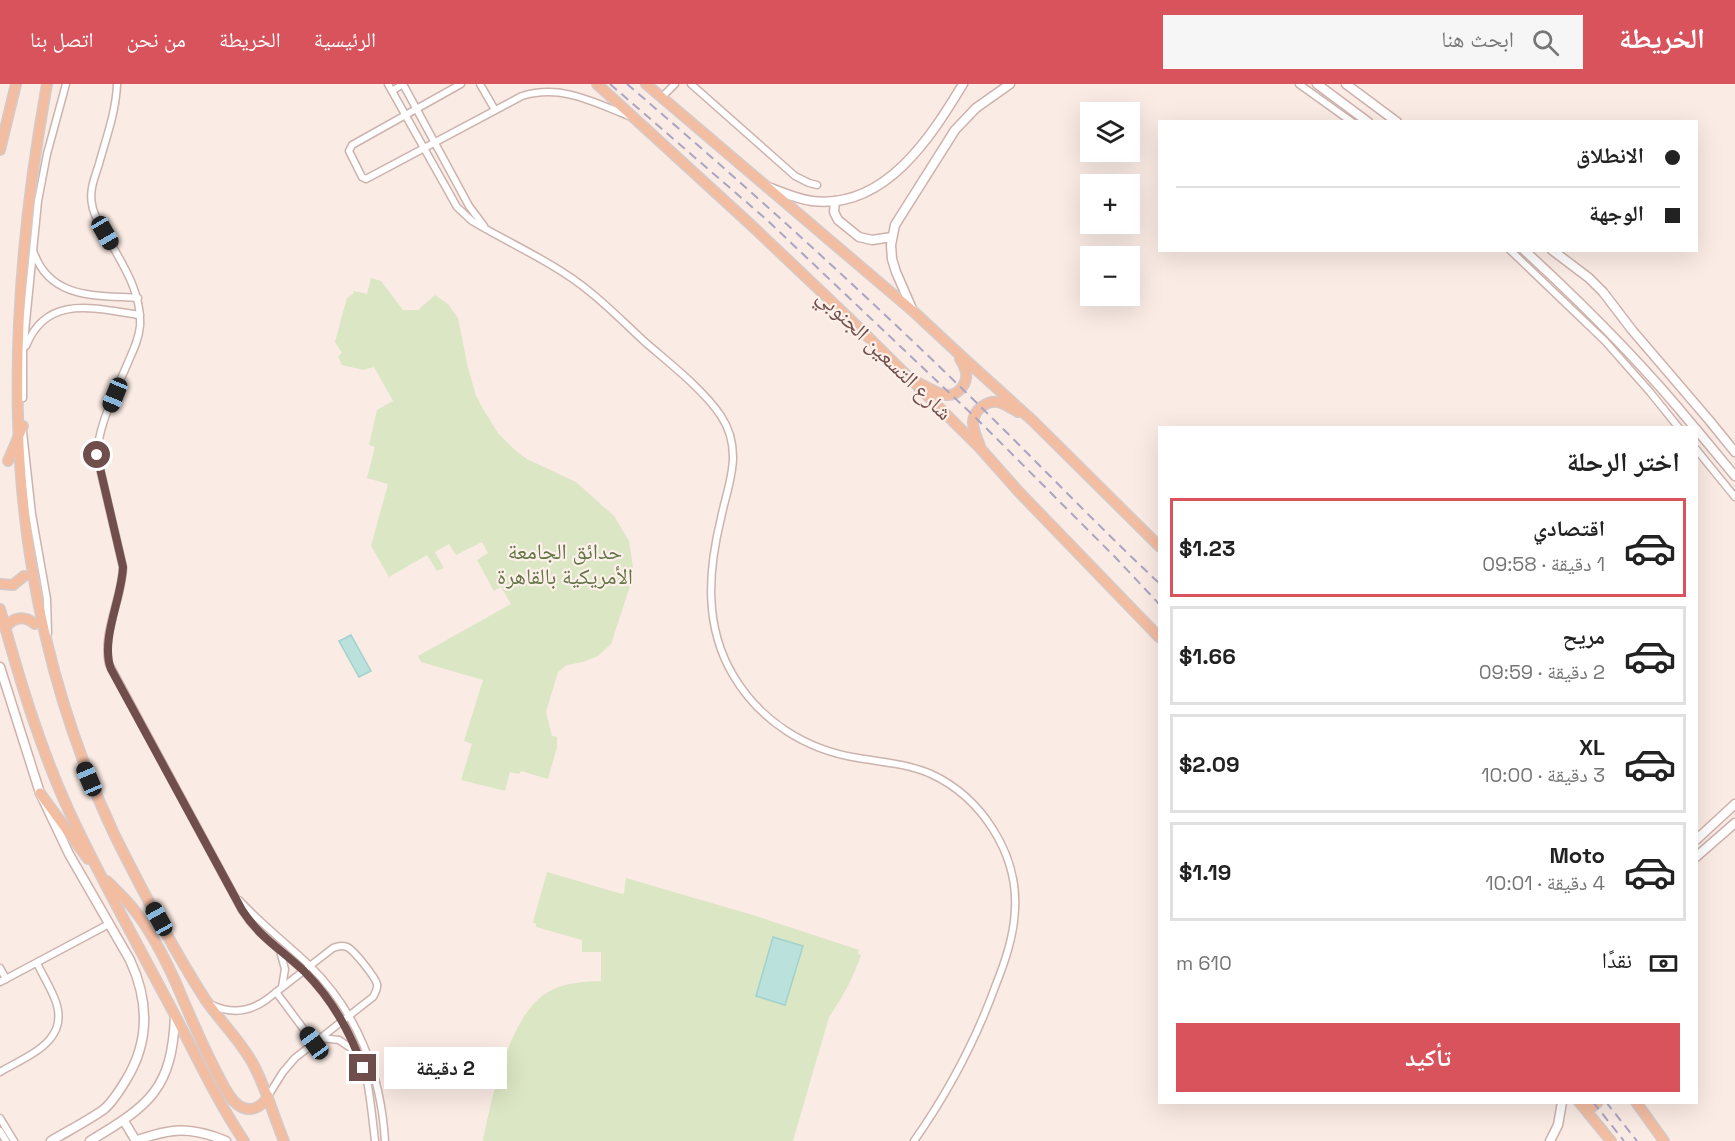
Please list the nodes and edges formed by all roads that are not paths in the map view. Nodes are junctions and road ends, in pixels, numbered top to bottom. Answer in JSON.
{"nodes":[{"id":1,"x":16,"y":84,"type":"edge"},
{"id":2,"x":47,"y":84,"type":"edge"},
{"id":3,"x":66,"y":84,"type":"edge"},
{"id":4,"x":117,"y":84,"type":"edge"},
{"id":5,"x":388,"y":84,"type":"edge"},
{"id":6,"x":403,"y":84,"type":"edge"},
{"id":7,"x":461,"y":84,"type":"edge"},
{"id":8,"x":480,"y":84,"type":"edge"},
{"id":9,"x":597,"y":84,"type":"edge"},
{"id":10,"x":646,"y":84,"type":"edge"},
{"id":11,"x":675,"y":84,"type":"edge"},
{"id":12,"x":691,"y":84,"type":"edge"},
{"id":13,"x":957,"y":84,"type":"edge"},
{"id":14,"x":963,"y":84,"type":"edge"},
{"id":15,"x":1010,"y":84,"type":"edge"},
{"id":16,"x":1299,"y":84,"type":"edge"},
{"id":17,"x":1317,"y":84,"type":"edge"},
{"id":18,"x":1346,"y":84,"type":"edge"},
{"id":19,"x":392,"y":91,"type":"junction"},
{"id":20,"x":662,"y":97,"type":"junction"},
{"id":21,"x":954,"y":98,"type":"junction"},
{"id":22,"x":416,"y":109,"type":"junction"},
{"id":23,"x":495,"y":110,"type":"junction"},
{"id":24,"x":405,"y":115,"type":"junction"},
{"id":25,"x":635,"y":118,"type":"junction"},
{"id":26,"x":1349,"y":120,"type":"edge"},
{"id":27,"x":1365,"y":120,"type":"edge"},
{"id":28,"x":1394,"y":120,"type":"edge"},
{"id":29,"x":435,"y":143,"type":"junction"},
{"id":30,"x":424,"y":149,"type":"junction"},
{"id":31,"x":0,"y":150,"type":"edge"},
{"id":32,"x":450,"y":169,"type":"junction"},
{"id":33,"x":439,"y":176,"type":"junction"},
{"id":34,"x":458,"y":185,"type":"junction"},
{"id":35,"x":817,"y":185,"type":"dead end"},
{"id":36,"x":767,"y":187,"type":"junction"},
{"id":37,"x":448,"y":191,"type":"junction"},
{"id":38,"x":19,"y":201,"type":"dead end"},
{"id":39,"x":835,"y":201,"type":"junction"},
{"id":40,"x":486,"y":228,"type":"junction"},
{"id":41,"x":892,"y":237,"type":"junction"},
{"id":42,"x":32,"y":249,"type":"junction"},
{"id":43,"x":1512,"y":252,"type":"edge"},
{"id":44,"x":1526,"y":252,"type":"edge"},
{"id":45,"x":1555,"y":252,"type":"edge"},
{"id":46,"x":102,"y":295,"type":"junction"},
{"id":47,"x":138,"y":298,"type":"junction"},
{"id":48,"x":100,"y":309,"type":"junction"},
{"id":49,"x":914,"y":312,"type":"junction"},
{"id":50,"x":140,"y":315,"type":"junction"},
{"id":51,"x":23,"y":352,"type":"junction"},
{"id":52,"x":958,"y":354,"type":"junction"},
{"id":53,"x":911,"y":380,"type":"junction"},
{"id":54,"x":1033,"y":421,"type":"junction"},
{"id":55,"x":23,"y":426,"type":"junction"},
{"id":56,"x":1677,"y":426,"type":"edge"},
{"id":57,"x":1694,"y":426,"type":"edge"},
{"id":58,"x":1698,"y":430,"type":"edge"},
{"id":59,"x":6,"y":442,"type":"dead end"},
{"id":60,"x":980,"y":448,"type":"junction"},
{"id":61,"x":1698,"y":451,"type":"edge"},
{"id":62,"x":1735,"y":452,"type":"edge"},
{"id":63,"x":1735,"y":476,"type":"edge"},
{"id":64,"x":1735,"y":497,"type":"edge"},
{"id":65,"x":1158,"y":545,"type":"edge"},
{"id":66,"x":0,"y":584,"type":"edge"},
{"id":67,"x":26,"y":587,"type":"dead end"},
{"id":68,"x":28,"y":597,"type":"dead end"},
{"id":69,"x":0,"y":609,"type":"edge"},
{"id":70,"x":35,"y":624,"type":"junction"},
{"id":71,"x":5,"y":628,"type":"junction"},
{"id":72,"x":1158,"y":636,"type":"edge"},
{"id":73,"x":43,"y":657,"type":"junction"},
{"id":74,"x":0,"y":667,"type":"edge"},
{"id":75,"x":40,"y":793,"type":"junction"},
{"id":76,"x":1735,"y":804,"type":"edge"},
{"id":77,"x":1735,"y":823,"type":"edge"},
{"id":78,"x":1698,"y":838,"type":"edge"},
{"id":79,"x":1698,"y":855,"type":"edge"},
{"id":80,"x":100,"y":873,"type":"junction"},
{"id":81,"x":233,"y":892,"type":"junction"},
{"id":82,"x":109,"y":924,"type":"junction"},
{"id":83,"x":280,"y":951,"type":"junction"},
{"id":84,"x":37,"y":963,"type":"junction"},
{"id":85,"x":310,"y":966,"type":"junction"},
{"id":86,"x":0,"y":968,"type":"edge"},
{"id":87,"x":303,"y":971,"type":"junction"},
{"id":88,"x":3,"y":980,"type":"edge"},
{"id":89,"x":279,"y":989,"type":"junction"},
{"id":90,"x":209,"y":1004,"type":"junction"},
{"id":91,"x":175,"y":1015,"type":"junction"},
{"id":92,"x":349,"y":1016,"type":"junction"},
{"id":93,"x":343,"y":1021,"type":"junction"},
{"id":94,"x":321,"y":1038,"type":"junction"},
{"id":95,"x":314,"y":1043,"type":"junction"},
{"id":96,"x":358,"y":1054,"type":"junction"},
{"id":97,"x":0,"y":1072,"type":"edge"},
{"id":98,"x":268,"y":1096,"type":"junction"},
{"id":99,"x":1562,"y":1104,"type":"edge"},
{"id":100,"x":1581,"y":1104,"type":"edge"},
{"id":101,"x":1596,"y":1104,"type":"edge"},
{"id":102,"x":1637,"y":1104,"type":"edge"},
{"id":103,"x":1587,"y":1111,"type":"junction"},
{"id":104,"x":0,"y":1118,"type":"edge"},
{"id":105,"x":124,"y":1121,"type":"junction"},
{"id":106,"x":0,"y":1131,"type":"edge"},
{"id":107,"x":6,"y":1141,"type":"edge"},
{"id":108,"x":14,"y":1141,"type":"edge"},
{"id":109,"x":51,"y":1141,"type":"edge"},
{"id":110,"x":90,"y":1141,"type":"edge"},
{"id":111,"x":135,"y":1141,"type":"edge"},
{"id":112,"x":226,"y":1141,"type":"edge"},
{"id":113,"x":244,"y":1141,"type":"edge"},
{"id":114,"x":284,"y":1141,"type":"edge"},
{"id":115,"x":375,"y":1141,"type":"edge"},
{"id":116,"x":385,"y":1141,"type":"edge"},
{"id":117,"x":914,"y":1141,"type":"edge"},
{"id":118,"x":1550,"y":1141,"type":"edge"},
{"id":119,"x":1611,"y":1141,"type":"edge"},
{"id":120,"x":1664,"y":1141,"type":"edge"}],
"edges":[{"from":1,"to":31,"type":"main road"},
{"from":2,"to":38,"type":"main road"},
{"from":3,"to":42,"type":"street"},
{"from":4,"to":47,"type":"street"},
{"from":5,"to":19,"type":"street"},
{"from":6,"to":19,"type":"street"},
{"from":6,"to":22,"type":"street"},
{"from":7,"to":22,"type":"street"},
{"from":8,"to":23,"type":"street"},
{"from":9,"to":25,"type":"main road","name":"شارع التسعين الجنوبي"},
{"from":10,"to":20,"type":"main road","name":"شارع التسعين الجنوبي"},
{"from":11,"to":20,"type":"street"},
{"from":12,"to":35,"type":"street"},
{"from":13,"to":21,"type":"street"},
{"from":14,"to":21,"type":"street"},
{"from":15,"to":41,"type":"street"},
{"from":16,"to":26,"type":"street"},
{"from":17,"to":27,"type":"street"},
{"from":18,"to":28,"type":"street"},
{"from":19,"to":24,"type":"street"},
{"from":20,"to":36,"type":"main road","name":"شارع التسعين الجنوبي"},
{"from":21,"to":39,"type":"street"},
{"from":22,"to":24,"type":"street"},
{"from":22,"to":29,"type":"street"},
{"from":23,"to":25,"type":"street"},
{"from":23,"to":29,"type":"street"},
{"from":24,"to":30,"type":"street"},
{"from":24,"to":30,"type":"street"},
{"from":25,"to":53,"type":"main road","name":"شارع التسعين الجنوبي"},
{"from":29,"to":30,"type":"street"},
{"from":29,"to":32,"type":"street"},
{"from":30,"to":33,"type":"street"},
{"from":32,"to":33,"type":"street"},
{"from":32,"to":34,"type":"street"},
{"from":33,"to":37,"type":"street"},
{"from":34,"to":37,"type":"street"},
{"from":34,"to":40,"type":"street"},
{"from":36,"to":39,"type":"street"},
{"from":36,"to":49,"type":"main road","name":"شارع التسعين الجنوبي"},
{"from":37,"to":40,"type":"street"},
{"from":39,"to":41,"type":"street"},
{"from":40,"to":117,"type":"street"},
{"from":41,"to":49,"type":"street"},
{"from":42,"to":46,"type":"street"},
{"from":42,"to":51,"type":"street"},
{"from":43,"to":56,"type":"street"},
{"from":44,"to":57,"type":"street"},
{"from":45,"to":62,"type":"street"},
{"from":46,"to":47,"type":"street"},
{"from":46,"to":48,"type":"street"},
{"from":47,"to":50,"type":"street"},
{"from":48,"to":50,"type":"street"},
{"from":48,"to":51,"type":"street"},
{"from":49,"to":52,"type":"main road","name":"شارع التسعين الجنوبي"},
{"from":50,"to":81,"type":"street"},
{"from":51,"to":55,"type":"street"},
{"from":52,"to":53,"type":"main road"},
{"from":52,"to":54,"type":"main road","name":"شارع التسعين الجنوبي"},
{"from":53,"to":60,"type":"main road","name":"شارع التسعين الجنوبي"},
{"from":54,"to":60,"type":"main road"},
{"from":54,"to":65,"type":"main road","name":"شارع التسعين الجنوبي"},
{"from":55,"to":59,"type":"main road"},
{"from":55,"to":73,"type":"street"},
{"from":58,"to":63,"type":"street"},
{"from":60,"to":72,"type":"main road","name":"شارع التسعين الجنوبي"},
{"from":61,"to":64,"type":"street"},
{"from":66,"to":67,"type":"main road"},
{"from":68,"to":70,"type":"main road"},
{"from":69,"to":71,"type":"main road"},
{"from":70,"to":71,"type":"main road"},
{"from":70,"to":73,"type":"main road"},
{"from":71,"to":80,"type":"main road"},
{"from":73,"to":90,"type":"main road"},
{"from":74,"to":75,"type":"street"},
{"from":75,"to":80,"type":"main road"},
{"from":75,"to":82,"type":"street"},
{"from":76,"to":78,"type":"street"},
{"from":77,"to":79,"type":"street"},
{"from":80,"to":91,"type":"main road"},
{"from":80,"to":98,"type":"main road"},
{"from":81,"to":83,"type":"street"},
{"from":81,"to":85,"type":"street"},
{"from":82,"to":84,"type":"street"},
{"from":82,"to":109,"type":"street"},
{"from":83,"to":87,"type":"street"},
{"from":83,"to":89,"type":"street"},
{"from":84,"to":88,"type":"street"},
{"from":84,"to":97,"type":"street"},
{"from":85,"to":87,"type":"street"},
{"from":85,"to":92,"type":"street"},
{"from":85,"to":92,"type":"street"},
{"from":86,"to":88,"type":"street"},
{"from":87,"to":89,"type":"street"},
{"from":87,"to":93,"type":"street"},
{"from":89,"to":90,"type":"street"},
{"from":89,"to":95,"type":"street"},
{"from":90,"to":98,"type":"main road"},
{"from":91,"to":105,"type":"street"},
{"from":91,"to":113,"type":"main road"},
{"from":92,"to":93,"type":"street"},
{"from":92,"to":116,"type":"street"},
{"from":93,"to":94,"type":"street"},
{"from":93,"to":96,"type":"street"},
{"from":94,"to":95,"type":"street"},
{"from":94,"to":96,"type":"street"},
{"from":95,"to":98,"type":"street"},
{"from":96,"to":115,"type":"street"},
{"from":98,"to":114,"type":"main road"},
{"from":99,"to":118,"type":"street"},
{"from":100,"to":103,"type":"main road"},
{"from":101,"to":103,"type":"main road"},
{"from":102,"to":120,"type":"main road"},
{"from":103,"to":119,"type":"main road"},
{"from":104,"to":108,"type":"street"},
{"from":105,"to":110,"type":"street"},
{"from":105,"to":111,"type":"street"},
{"from":106,"to":107,"type":"street"},
{"from":111,"to":112,"type":"street"}]}
